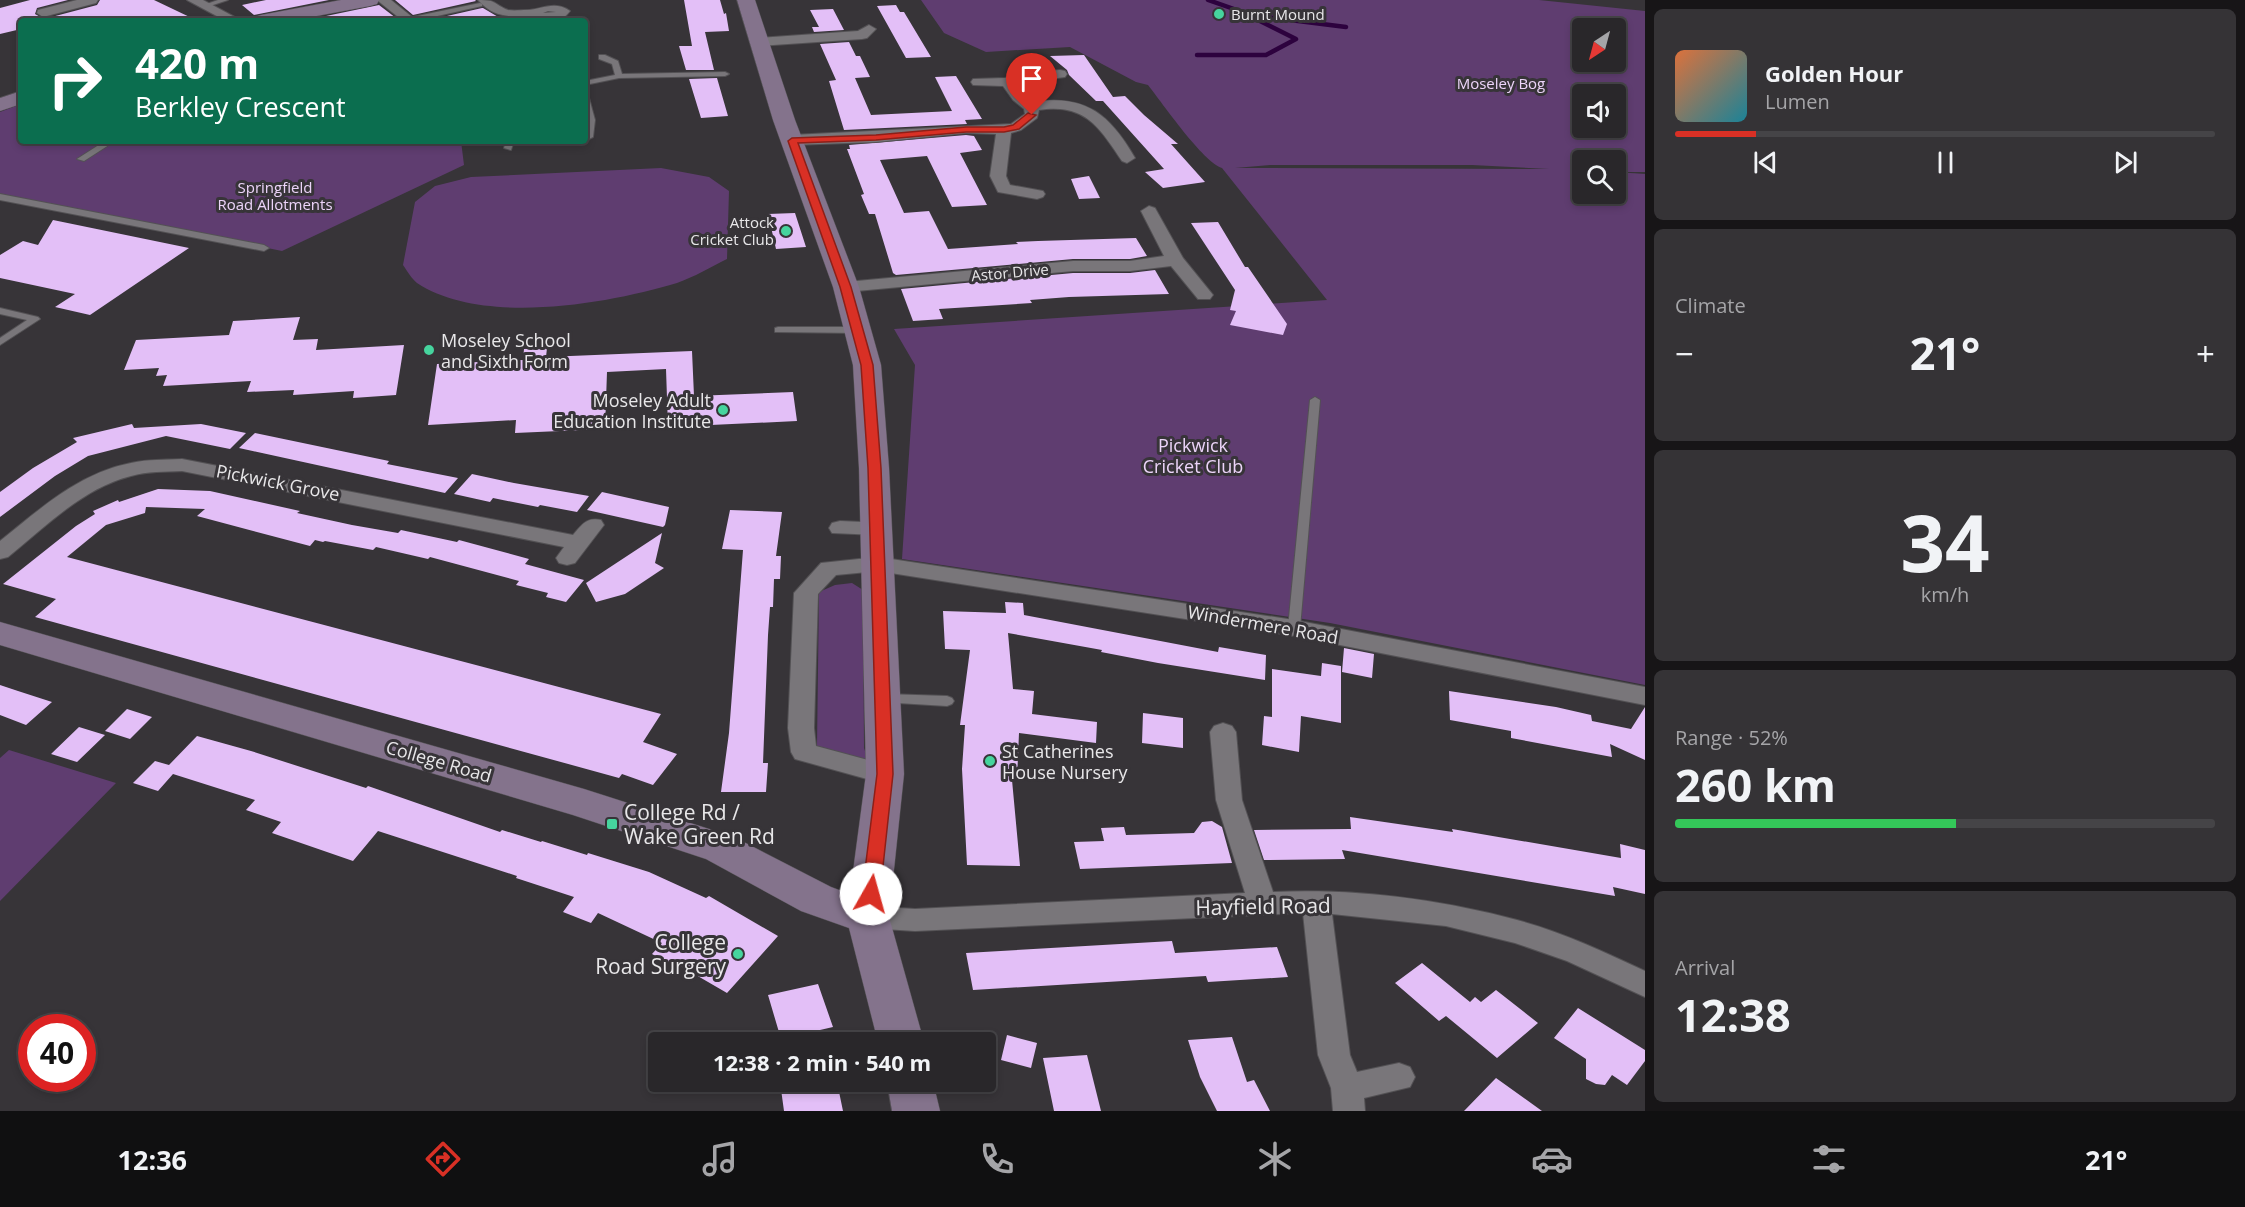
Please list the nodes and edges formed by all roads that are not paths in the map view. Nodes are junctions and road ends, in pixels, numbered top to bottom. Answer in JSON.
{"nodes":[{"id":1,"x":92,"y":0,"type":"edge"},
{"id":2,"x":225,"y":0,"type":"edge"},
{"id":3,"x":370,"y":0,"type":"edge"},
{"id":4,"x":383,"y":0,"type":"edge"},
{"id":5,"x":746,"y":0,"type":"edge"},
{"id":6,"x":482,"y":2,"type":"edge"},
{"id":7,"x":198,"y":3,"type":"edge"},
{"id":8,"x":43,"y":13,"type":"dead end"},
{"id":9,"x":534,"y":15,"type":"dead end"},
{"id":10,"x":230,"y":18,"type":"edge"},
{"id":11,"x":277,"y":18,"type":"edge"},
{"id":12,"x":404,"y":18,"type":"edge"},
{"id":13,"x":414,"y":18,"type":"edge"},
{"id":14,"x":759,"y":42,"type":"junction"},
{"id":15,"x":879,"y":43,"type":"dead end"},
{"id":16,"x":602,"y":57,"type":"dead end"},
{"id":17,"x":725,"y":74,"type":"dead end"},
{"id":18,"x":1060,"y":74,"type":"dead end"},
{"id":19,"x":620,"y":76,"type":"junction"},
{"id":20,"x":588,"y":82,"type":"edge"},
{"id":21,"x":978,"y":82,"type":"dead end"},
{"id":22,"x":1007,"y":82,"type":"junction"},
{"id":23,"x":18,"y":98,"type":"edge"},
{"id":24,"x":0,"y":105,"type":"edge"},
{"id":25,"x":1031,"y":107,"type":"junction"},
{"id":26,"x":588,"y":109,"type":"edge"},
{"id":27,"x":1004,"y":130,"type":"junction"},
{"id":28,"x":589,"y":137,"type":"dead end"},
{"id":29,"x":792,"y":141,"type":"junction"},
{"id":30,"x":106,"y":144,"type":"edge"},
{"id":31,"x":1127,"y":158,"type":"junction"},
{"id":32,"x":1143,"y":158,"type":"dead end"},
{"id":33,"x":81,"y":159,"type":"dead end"},
{"id":34,"x":1109,"y":159,"type":"dead end"},
{"id":35,"x":1037,"y":194,"type":"dead end"},
{"id":36,"x":0,"y":196,"type":"edge"},
{"id":37,"x":1149,"y":211,"type":"dead end"},
{"id":38,"x":264,"y":248,"type":"dead end"},
{"id":39,"x":1175,"y":260,"type":"junction"},
{"id":40,"x":846,"y":287,"type":"junction"},
{"id":41,"x":1204,"y":295,"type":"dead end"},
{"id":42,"x":0,"y":311,"type":"edge"},
{"id":43,"x":778,"y":330,"type":"dead end"},
{"id":44,"x":858,"y":330,"type":"junction"},
{"id":45,"x":1,"y":340,"type":"edge"},
{"id":46,"x":1316,"y":400,"type":"dead end"},
{"id":47,"x":592,"y":525,"type":"dead end"},
{"id":48,"x":840,"y":528,"type":"dead end"},
{"id":49,"x":878,"y":546,"type":"junction"},
{"id":50,"x":0,"y":552,"type":"edge"},
{"id":51,"x":1294,"y":628,"type":"junction"},
{"id":52,"x":0,"y":633,"type":"edge"},
{"id":53,"x":1645,"y":696,"type":"edge"},
{"id":54,"x":882,"y":699,"type":"junction"},
{"id":55,"x":947,"y":701,"type":"dead end"},
{"id":56,"x":1224,"y":732,"type":"dead end"},
{"id":57,"x":885,"y":774,"type":"junction"},
{"id":58,"x":1316,"y":902,"type":"junction"},
{"id":59,"x":1262,"y":903,"type":"junction"},
{"id":60,"x":868,"y":917,"type":"junction"},
{"id":61,"x":1645,"y":985,"type":"edge"},
{"id":62,"x":898,"y":1032,"type":"edge"},
{"id":63,"x":1399,"y":1077,"type":"dead end"},
{"id":64,"x":912,"y":1092,"type":"edge"},
{"id":65,"x":1348,"y":1099,"type":"edge"},
{"id":66,"x":916,"y":1111,"type":"edge"}],
"edges":[{"from":1,"to":8,"type":"street"},
{"from":2,"to":7,"type":"lane"},
{"from":3,"to":11,"type":"street"},
{"from":4,"to":12,"type":"street"},
{"from":5,"to":14,"type":"street"},
{"from":6,"to":9,"type":"street"},
{"from":6,"to":13,"type":"lane"},
{"from":7,"to":10,"type":"street"},
{"from":14,"to":15,"type":"street"},
{"from":14,"to":29,"type":"street"},
{"from":16,"to":19,"type":"lane"},
{"from":17,"to":19,"type":"lane"},
{"from":18,"to":22,"type":"street"},
{"from":19,"to":20,"type":"lane"},
{"from":21,"to":22,"type":"street"},
{"from":22,"to":25,"type":"street"},
{"from":23,"to":24,"type":"street"},
{"from":25,"to":27,"type":"street"},
{"from":25,"to":31,"type":"street"},
{"from":26,"to":28,"type":"lane"},
{"from":27,"to":29,"type":"street"},
{"from":27,"to":35,"type":"street"},
{"from":29,"to":40,"type":"street"},
{"from":30,"to":33,"type":"lane"},
{"from":31,"to":32,"type":"street"},
{"from":31,"to":34,"type":"street"},
{"from":36,"to":38,"type":"lane"},
{"from":37,"to":39,"type":"street"},
{"from":39,"to":40,"type":"street","name":"Astor Drive"},
{"from":39,"to":41,"type":"street"},
{"from":40,"to":44,"type":"street"},
{"from":42,"to":45,"type":"lane"},
{"from":43,"to":44,"type":"lane"},
{"from":44,"to":49,"type":"street"},
{"from":46,"to":51,"type":"lane"},
{"from":47,"to":50,"type":"street","name":"Pickwick Grove"},
{"from":48,"to":49,"type":"street"},
{"from":49,"to":51,"type":"street","name":"Windermere Road"},
{"from":49,"to":54,"type":"street"},
{"from":49,"to":57,"type":"street"},
{"from":51,"to":53,"type":"street","name":"Windermere Road"},
{"from":52,"to":60,"type":"street","name":"College Road"},
{"from":54,"to":55,"type":"lane"},
{"from":54,"to":57,"type":"street"},
{"from":56,"to":59,"type":"street"},
{"from":57,"to":60,"type":"street"},
{"from":58,"to":59,"type":"street","name":"Hayfield Road"},
{"from":58,"to":61,"type":"street","name":"Hayfield Road"},
{"from":58,"to":65,"type":"street"},
{"from":59,"to":60,"type":"street","name":"Hayfield Road"},
{"from":60,"to":62,"type":"street"},
{"from":63,"to":65,"type":"street"},
{"from":64,"to":66,"type":"street"}]}
